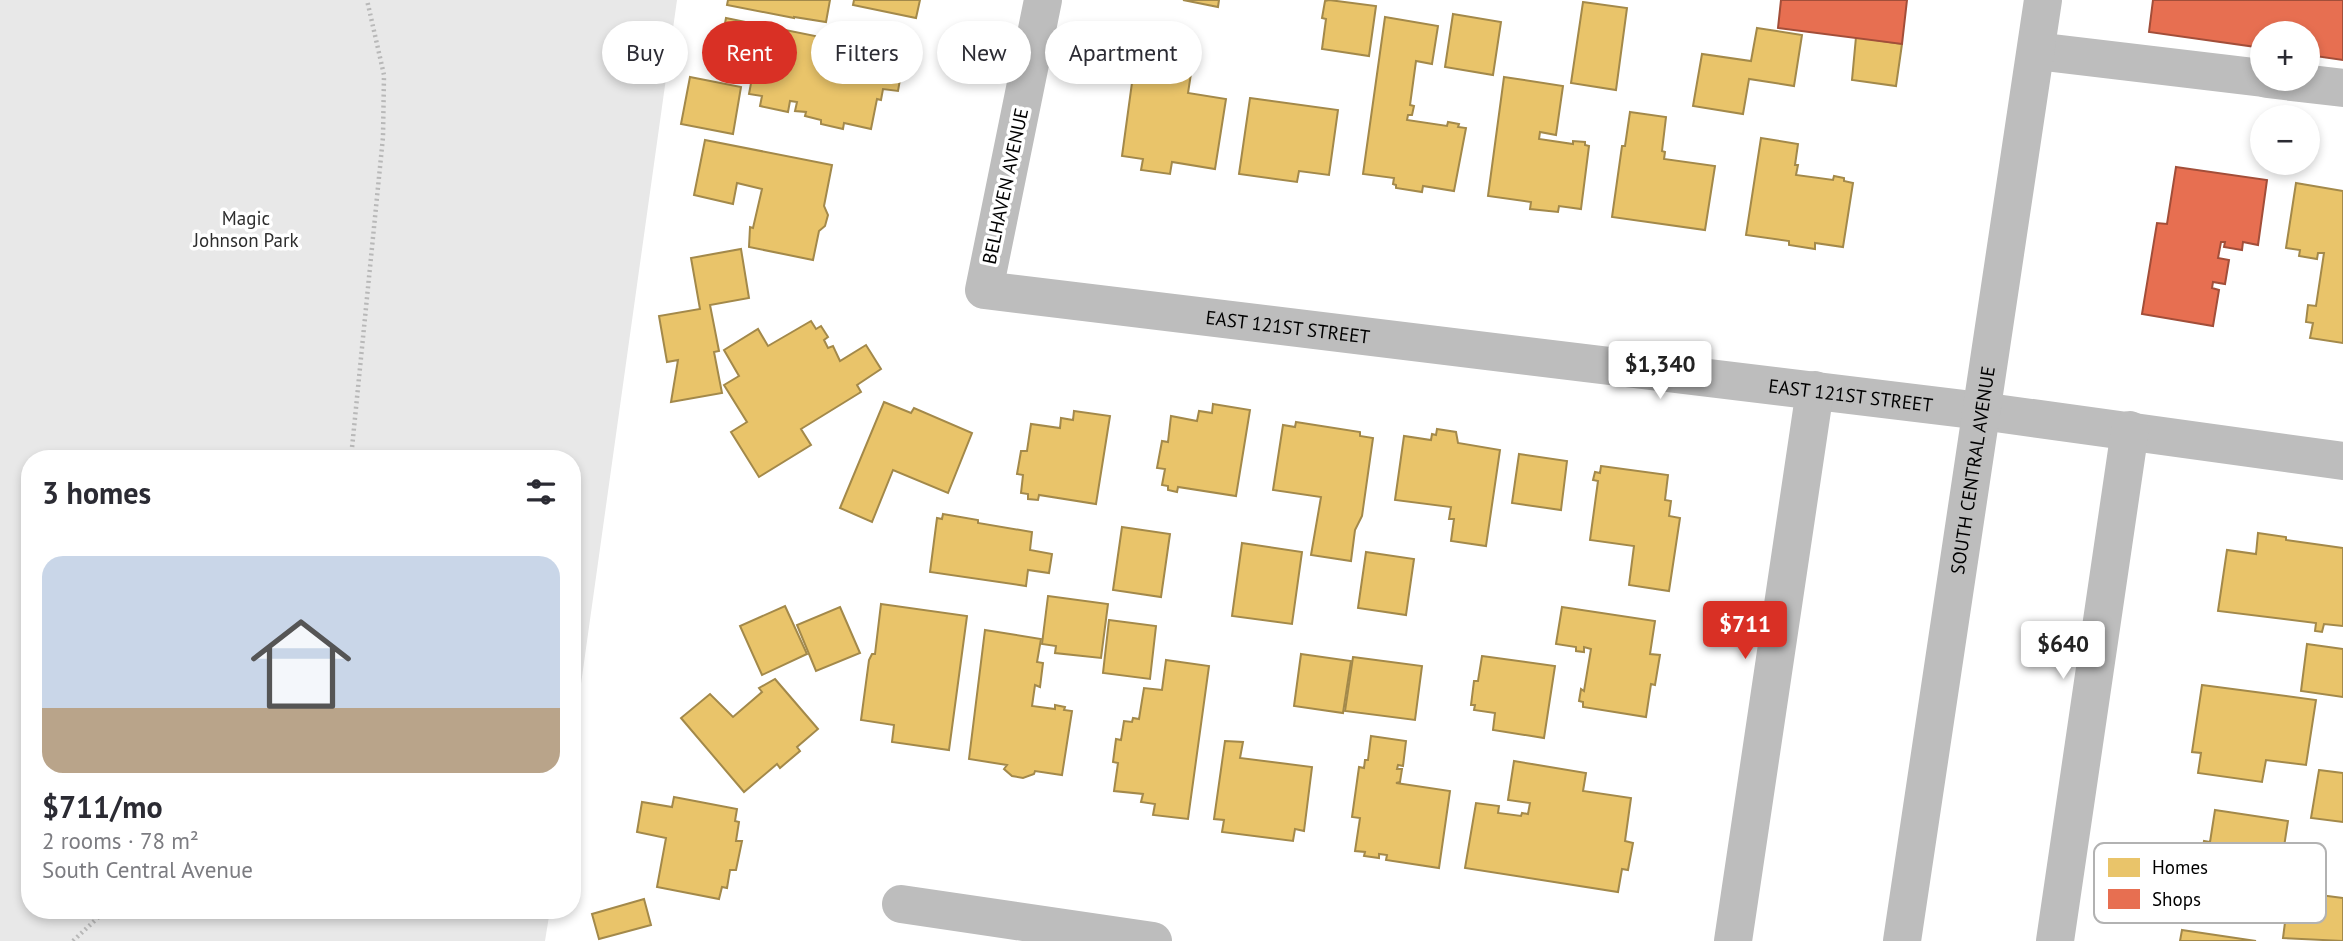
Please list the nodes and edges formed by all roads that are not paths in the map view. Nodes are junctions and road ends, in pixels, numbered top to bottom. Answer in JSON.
{"nodes":[{"id":1,"x":1043,"y":0,"type":"edge"},
{"id":2,"x":2043,"y":0,"type":"edge"},
{"id":3,"x":2036,"y":51,"type":"junction"},
{"id":4,"x":2250,"y":76,"type":"edge"},
{"id":5,"x":2320,"y":85,"type":"edge"},
{"id":6,"x":2343,"y":88,"type":"edge"},
{"id":7,"x":984,"y":290,"type":"joint"},
{"id":8,"x":1815,"y":390,"type":"junction"},
{"id":9,"x":1981,"y":411,"type":"junction"},
{"id":10,"x":2130,"y":430,"type":"junction"},
{"id":11,"x":2343,"y":461,"type":"edge"},
{"id":12,"x":901,"y":904,"type":"dead end"},
{"id":13,"x":1153,"y":941,"type":"edge"},
{"id":14,"x":1733,"y":941,"type":"edge"},
{"id":15,"x":1902,"y":941,"type":"edge"},
{"id":16,"x":2055,"y":941,"type":"edge"}],
"edges":[{"from":1,"to":7,"type":"street","name":"BELHAVEN AVENUE"},
{"from":2,"to":3,"type":"street","name":"SOUTH CENTRAL AVENUE"},
{"from":3,"to":4,"type":"street"},
{"from":3,"to":9,"type":"street","name":"SOUTH CENTRAL AVENUE"},
{"from":5,"to":6,"type":"street"},
{"from":7,"to":8,"type":"street","name":"EAST 121ST STREET"},
{"from":8,"to":9,"type":"street","name":"EAST 121ST STREET"},
{"from":8,"to":14,"type":"street"},
{"from":9,"to":10,"type":"street","name":"EAST 121ST STREET"},
{"from":9,"to":15,"type":"street","name":"SOUTH CENTRAL AVENUE"},
{"from":10,"to":11,"type":"street","name":"EAST 121ST STREET"},
{"from":10,"to":16,"type":"street"},
{"from":12,"to":13,"type":"street"}]}
